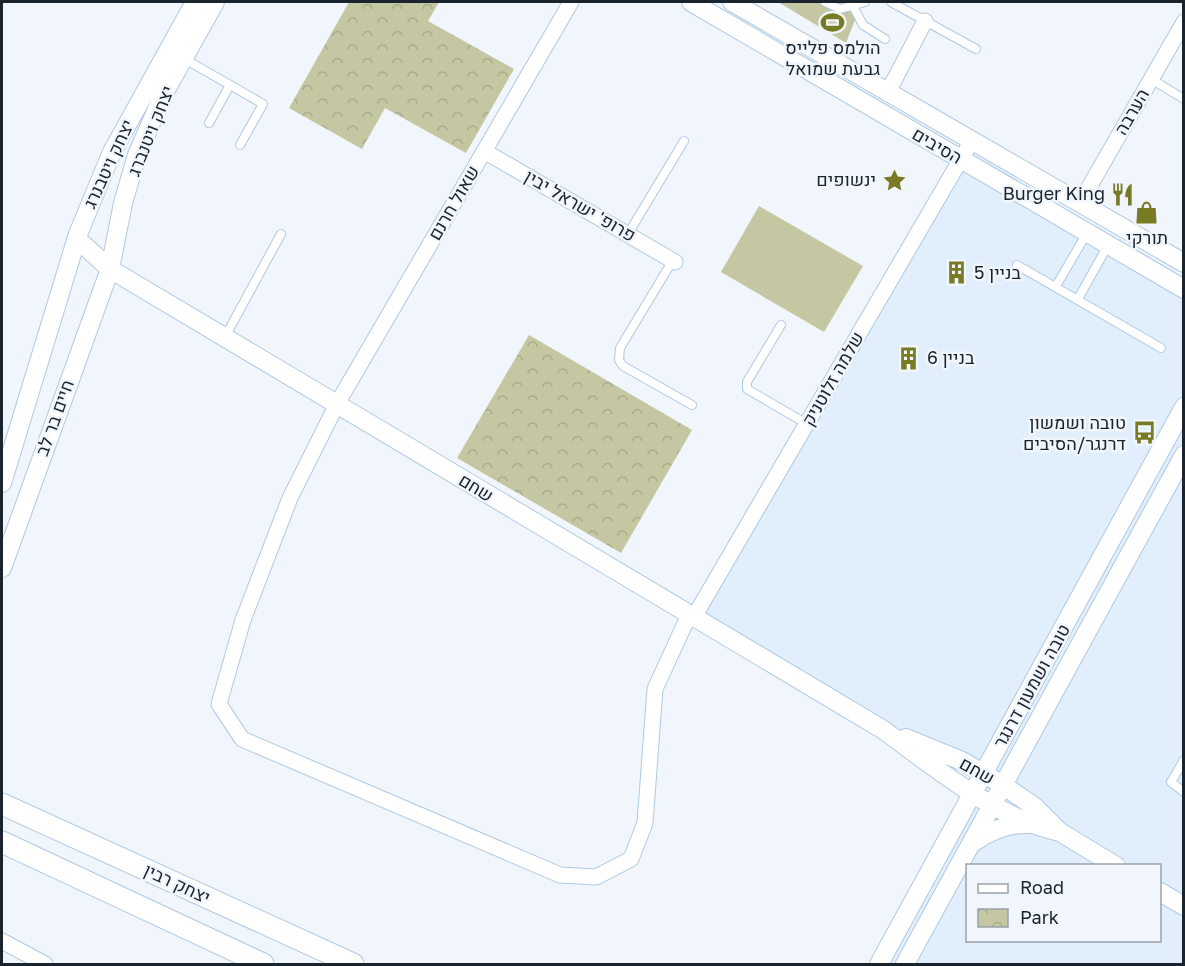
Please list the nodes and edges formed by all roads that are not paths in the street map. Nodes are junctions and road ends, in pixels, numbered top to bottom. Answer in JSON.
{"nodes":[{"id":1,"x":195,"y":2,"type":"edge"},
{"id":2,"x":215,"y":2,"type":"edge"},
{"id":3,"x":571,"y":2,"type":"edge"},
{"id":4,"x":691,"y":2,"type":"edge"},
{"id":5,"x":732,"y":2,"type":"edge"},
{"id":6,"x":825,"y":2,"type":"edge"},
{"id":7,"x":865,"y":2,"type":"edge"},
{"id":8,"x":891,"y":2,"type":"edge"},
{"id":9,"x":853,"y":6,"type":"junction"},
{"id":10,"x":925,"y":21,"type":"junction"},
{"id":11,"x":1184,"y":22,"type":"edge"},
{"id":12,"x":885,"y":39,"type":"dead end"},
{"id":13,"x":976,"y":49,"type":"dead end"},
{"id":14,"x":183,"y":58,"type":"junction"},
{"id":15,"x":1151,"y":79,"type":"junction"},
{"id":16,"x":230,"y":85,"type":"junction"},
{"id":17,"x":888,"y":92,"type":"junction"},
{"id":18,"x":1184,"y":99,"type":"edge"},
{"id":19,"x":209,"y":123,"type":"dead end"},
{"id":20,"x":972,"y":140,"type":"junction"},
{"id":21,"x":684,"y":141,"type":"dead end"},
{"id":22,"x":240,"y":145,"type":"dead end"},
{"id":23,"x":484,"y":151,"type":"junction"},
{"id":24,"x":961,"y":160,"type":"junction"},
{"id":25,"x":1080,"y":202,"type":"junction"},
{"id":26,"x":1086,"y":233,"type":"junction"},
{"id":27,"x":281,"y":234,"type":"dead end"},
{"id":28,"x":628,"y":234,"type":"junction"},
{"id":29,"x":77,"y":236,"type":"junction"},
{"id":30,"x":1108,"y":245,"type":"junction"},
{"id":31,"x":674,"y":261,"type":"joint"},
{"id":32,"x":1184,"y":263,"type":"edge"},
{"id":33,"x":1017,"y":265,"type":"dead end"},
{"id":34,"x":110,"y":269,"type":"junction"},
{"id":35,"x":1056,"y":286,"type":"junction"},
{"id":36,"x":1184,"y":289,"type":"edge"},
{"id":37,"x":1078,"y":299,"type":"junction"},
{"id":38,"x":781,"y":325,"type":"dead end"},
{"id":39,"x":225,"y":337,"type":"junction"},
{"id":40,"x":1161,"y":348,"type":"dead end"},
{"id":41,"x":337,"y":404,"type":"junction"},
{"id":42,"x":692,"y":405,"type":"dead end"},
{"id":43,"x":1184,"y":407,"type":"edge"},
{"id":44,"x":807,"y":423,"type":"junction"},
{"id":45,"x":1184,"y":454,"type":"edge"},
{"id":46,"x":2,"y":483,"type":"edge"},
{"id":47,"x":2,"y":568,"type":"edge"},
{"id":48,"x":691,"y":616,"type":"junction"},
{"id":49,"x":882,"y":729,"type":"junction"},
{"id":50,"x":1184,"y":760,"type":"edge"},
{"id":51,"x":984,"y":774,"type":"junction"},
{"id":52,"x":1003,"y":785,"type":"junction"},
{"id":53,"x":1184,"y":792,"type":"edge"},
{"id":54,"x":973,"y":793,"type":"junction"},
{"id":55,"x":2,"y":804,"type":"edge"},
{"id":56,"x":993,"y":804,"type":"junction"},
{"id":57,"x":1035,"y":825,"type":"junction"},
{"id":58,"x":1060,"y":832,"type":"junction"},
{"id":59,"x":2,"y":842,"type":"edge"},
{"id":60,"x":970,"y":845,"type":"junction"},
{"id":61,"x":1113,"y":864,"type":"edge"},
{"id":62,"x":1161,"y":892,"type":"edge"},
{"id":63,"x":1182,"y":902,"type":"edge"},
{"id":64,"x":2,"y":941,"type":"edge"},
{"id":65,"x":45,"y":964,"type":"edge"},
{"id":66,"x":263,"y":964,"type":"edge"},
{"id":67,"x":353,"y":964,"type":"edge"},
{"id":68,"x":879,"y":964,"type":"edge"},
{"id":69,"x":905,"y":964,"type":"edge"}],
"edges":[{"from":1,"to":29,"type":"street","name":"יצחק ויטבנרג"},
{"from":2,"to":14,"type":"street","name":"יצחק ויטנברג"},
{"from":3,"to":23,"type":"street","name":"שאול חרנם"},
{"from":4,"to":24,"type":"street","name":"הסיבים"},
{"from":5,"to":17,"type":"street","name":"הסיבים"},
{"from":6,"to":9,"type":"lane"},
{"from":7,"to":9,"type":"lane"},
{"from":8,"to":10,"type":"lane"},
{"from":9,"to":12,"type":"lane"},
{"from":10,"to":13,"type":"lane"},
{"from":10,"to":17,"type":"street"},
{"from":11,"to":15,"type":"street","name":"הערבה"},
{"from":14,"to":16,"type":"lane"},
{"from":14,"to":34,"type":"street","name":"יצחק ויטנברג"},
{"from":15,"to":18,"type":"lane"},
{"from":15,"to":25,"type":"street","name":"הערבה"},
{"from":16,"to":19,"type":"lane"},
{"from":16,"to":22,"type":"lane"},
{"from":17,"to":20,"type":"street","name":"הסיבים"},
{"from":20,"to":24,"type":"street","name":"שלמה זלוטניק"},
{"from":20,"to":25,"type":"street","name":"הסיבים"},
{"from":21,"to":28,"type":"lane"},
{"from":23,"to":28,"type":"street","name":"פרופ' ישראל יבין"},
{"from":23,"to":41,"type":"street","name":"שאול חרנם"},
{"from":24,"to":26,"type":"street","name":"הסיבים"},
{"from":24,"to":44,"type":"street","name":"שלמה זלוטניק"},
{"from":25,"to":32,"type":"street","name":"הסיבים"},
{"from":26,"to":30,"type":"street","name":"הסיבים"},
{"from":26,"to":35,"type":"lane"},
{"from":27,"to":39,"type":"lane"},
{"from":28,"to":31,"type":"street","name":"פרופ' ישראל יבין"},
{"from":29,"to":34,"type":"street","name":"שחם"},
{"from":29,"to":46,"type":"street","name":"חיים בר לב"},
{"from":30,"to":36,"type":"street","name":"הסיבים"},
{"from":30,"to":37,"type":"lane"},
{"from":31,"to":42,"type":"lane"},
{"from":33,"to":35,"type":"lane"},
{"from":34,"to":39,"type":"street","name":"שחם"},
{"from":34,"to":47,"type":"street","name":"חיים בר לב"},
{"from":35,"to":37,"type":"lane"},
{"from":37,"to":40,"type":"lane"},
{"from":38,"to":44,"type":"lane"},
{"from":39,"to":41,"type":"street","name":"שחם"},
{"from":41,"to":48,"type":"street","name":"שחם"},
{"from":41,"to":48,"type":"street","name":"שאול חרנם"},
{"from":43,"to":51,"type":"street","name":"טובה ושמעון דרנגר"},
{"from":44,"to":48,"type":"street","name":"שלמה זלוטניק"},
{"from":45,"to":52,"type":"street","name":"טובה ושמעון דרנגר"},
{"from":48,"to":49,"type":"street","name":"שחם"},
{"from":49,"to":51,"type":"street","name":"שחם"},
{"from":49,"to":54,"type":"street","name":"שחם"},
{"from":50,"to":53,"type":"lane"},
{"from":51,"to":52,"type":"street","name":"שחם"},
{"from":51,"to":54,"type":"street","name":"טובה ושמעון דרנגר"},
{"from":52,"to":56,"type":"street","name":"טובה ושמעון דרנגר"},
{"from":52,"to":58,"type":"street","name":"שחם"},
{"from":54,"to":56,"type":"street","name":"שחם"},
{"from":54,"to":68,"type":"street","name":"טובה ושמעון דרנגר"},
{"from":55,"to":67,"type":"main road","name":"יצחק רבין"},
{"from":56,"to":57,"type":"street","name":"שחם"},
{"from":56,"to":60,"type":"street","name":"טובה ושמעון דרנגר"},
{"from":57,"to":58,"type":"street","name":"שחם"},
{"from":57,"to":60,"type":"street"},
{"from":58,"to":61,"type":"street","name":"שחם"},
{"from":59,"to":66,"type":"main road","name":"יצחק רבין"},
{"from":60,"to":69,"type":"street","name":"טובה ושמעון דרנגר"},
{"from":62,"to":63,"type":"street"},
{"from":64,"to":65,"type":"street"}]}
